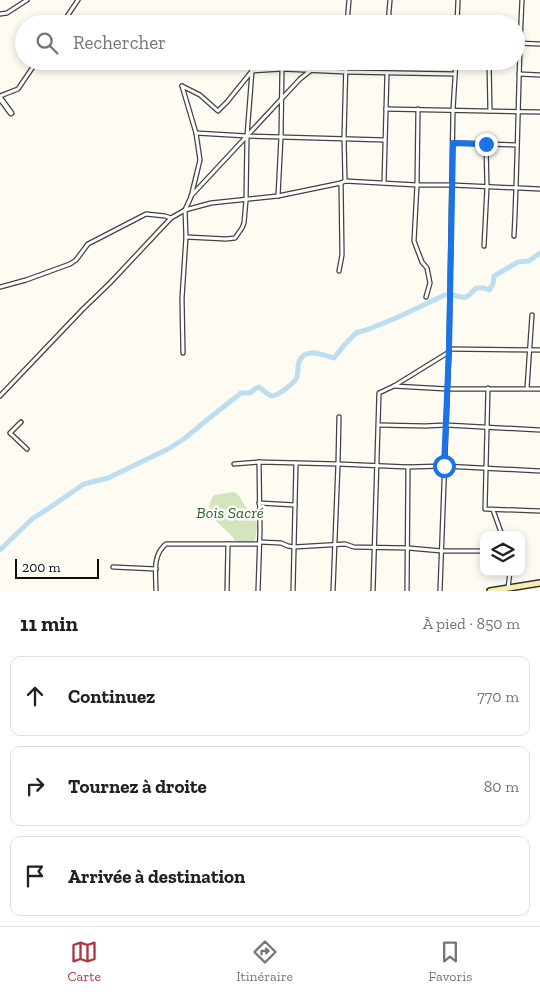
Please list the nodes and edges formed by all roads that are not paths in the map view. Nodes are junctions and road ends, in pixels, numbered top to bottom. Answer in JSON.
{"nodes":[{"id":1,"x":27,"y":0,"type":"edge"},
{"id":2,"x":78,"y":0,"type":"edge"},
{"id":3,"x":349,"y":0,"type":"edge"},
{"id":4,"x":390,"y":0,"type":"edge"},
{"id":5,"x":458,"y":0,"type":"edge"},
{"id":6,"x":522,"y":0,"type":"edge"},
{"id":7,"x":0,"y":14,"type":"edge"},
{"id":8,"x":68,"y":15,"type":"edge"},
{"id":9,"x":347,"y":15,"type":"edge"},
{"id":10,"x":389,"y":15,"type":"edge"},
{"id":11,"x":457,"y":15,"type":"edge"},
{"id":12,"x":521,"y":15,"type":"edge"},
{"id":13,"x":525,"y":43,"type":"edge"},
{"id":14,"x":540,"y":44,"type":"edge"},
{"id":15,"x":31,"y":70,"type":"edge"},
{"id":16,"x":267,"y":70,"type":"edge"},
{"id":17,"x":282,"y":70,"type":"edge"},
{"id":18,"x":296,"y":70,"type":"edge"},
{"id":19,"x":455,"y":70,"type":"edge"},
{"id":20,"x":489,"y":70,"type":"edge"},
{"id":21,"x":519,"y":70,"type":"edge"},
{"id":22,"x":252,"y":71,"type":"junction"},
{"id":23,"x":310,"y":71,"type":"junction"},
{"id":24,"x":346,"y":72,"type":"junction"},
{"id":25,"x":387,"y":73,"type":"junction"},
{"id":26,"x":455,"y":74,"type":"junction"},
{"id":27,"x":519,"y":74,"type":"junction"},
{"id":28,"x":540,"y":75,"type":"edge"},
{"id":29,"x":0,"y":97,"type":"edge"},
{"id":30,"x":281,"y":100,"type":"junction"},
{"id":31,"x":386,"y":109,"type":"junction"},
{"id":32,"x":418,"y":110,"type":"junction"},
{"id":33,"x":453,"y":110,"type":"junction"},
{"id":34,"x":490,"y":111,"type":"junction"},
{"id":35,"x":519,"y":112,"type":"junction"},
{"id":36,"x":540,"y":112,"type":"edge"},
{"id":37,"x":11,"y":113,"type":"dead end"},
{"id":38,"x":196,"y":133,"type":"junction"},
{"id":39,"x":247,"y":136,"type":"junction"},
{"id":40,"x":281,"y":137,"type":"junction"},
{"id":41,"x":344,"y":138,"type":"junction"},
{"id":42,"x":385,"y":140,"type":"junction"},
{"id":43,"x":453,"y":143,"type":"junction"},
{"id":44,"x":486,"y":144,"type":"junction"},
{"id":45,"x":518,"y":145,"type":"junction"},
{"id":46,"x":343,"y":182,"type":"junction"},
{"id":47,"x":384,"y":183,"type":"junction"},
{"id":48,"x":417,"y":185,"type":"junction"},
{"id":49,"x":452,"y":185,"type":"junction"},
{"id":50,"x":487,"y":187,"type":"junction"},
{"id":51,"x":516,"y":188,"type":"junction"},
{"id":52,"x":540,"y":189,"type":"edge"},
{"id":53,"x":278,"y":196,"type":"junction"},
{"id":54,"x":190,"y":197,"type":"junction"},
{"id":55,"x":246,"y":200,"type":"junction"},
{"id":56,"x":185,"y":210,"type":"junction"},
{"id":57,"x":171,"y":218,"type":"junction"},
{"id":58,"x":514,"y":236,"type":"dead end"},
{"id":59,"x":186,"y":237,"type":"junction"},
{"id":60,"x":484,"y":246,"type":"dead end"},
{"id":61,"x":339,"y":271,"type":"dead end"},
{"id":62,"x":0,"y":287,"type":"edge"},
{"id":63,"x":426,"y":298,"type":"dead end"},
{"id":64,"x":532,"y":315,"type":"dead end"},
{"id":65,"x":449,"y":350,"type":"junction"},
{"id":66,"x":529,"y":350,"type":"junction"},
{"id":67,"x":540,"y":350,"type":"edge"},
{"id":68,"x":183,"y":353,"type":"dead end"},
{"id":69,"x":394,"y":386,"type":"junction"},
{"id":70,"x":488,"y":388,"type":"junction"},
{"id":71,"x":527,"y":388,"type":"junction"},
{"id":72,"x":447,"y":389,"type":"junction"},
{"id":73,"x":540,"y":389,"type":"edge"},
{"id":74,"x":0,"y":396,"type":"edge"},
{"id":75,"x":339,"y":417,"type":"dead end"},
{"id":76,"x":21,"y":422,"type":"dead end"},
{"id":77,"x":379,"y":425,"type":"junction"},
{"id":78,"x":446,"y":425,"type":"junction"},
{"id":79,"x":487,"y":427,"type":"junction"},
{"id":80,"x":540,"y":430,"type":"edge"},
{"id":81,"x":27,"y":450,"type":"dead end"},
{"id":82,"x":259,"y":462,"type":"junction"},
{"id":83,"x":296,"y":463,"type":"junction"},
{"id":84,"x":234,"y":464,"type":"dead end"},
{"id":85,"x":338,"y":464,"type":"junction"},
{"id":86,"x":378,"y":466,"type":"junction"},
{"id":87,"x":444,"y":466,"type":"junction"},
{"id":88,"x":408,"y":467,"type":"junction"},
{"id":89,"x":486,"y":468,"type":"junction"},
{"id":90,"x":540,"y":471,"type":"edge"},
{"id":91,"x":259,"y":503,"type":"junction"},
{"id":92,"x":295,"y":505,"type":"junction"},
{"id":93,"x":494,"y":510,"type":"junction"},
{"id":94,"x":540,"y":511,"type":"edge"},
{"id":95,"x":501,"y":531,"type":"edge"},
{"id":96,"x":260,"y":543,"type":"junction"},
{"id":97,"x":228,"y":544,"type":"junction"},
{"id":98,"x":335,"y":545,"type":"junction"},
{"id":99,"x":294,"y":547,"type":"junction"},
{"id":100,"x":374,"y":547,"type":"junction"},
{"id":101,"x":408,"y":548,"type":"junction"},
{"id":102,"x":442,"y":551,"type":"junction"},
{"id":103,"x":480,"y":551,"type":"edge"},
{"id":104,"x":114,"y":567,"type":"dead end"},
{"id":105,"x":156,"y":568,"type":"junction"},
{"id":106,"x":510,"y":576,"type":"edge"},
{"id":107,"x":540,"y":583,"type":"edge"},
{"id":108,"x":508,"y":588,"type":"junction"},
{"id":109,"x":499,"y":590,"type":"edge"},
{"id":110,"x":156,"y":591,"type":"edge"},
{"id":111,"x":226,"y":591,"type":"edge"},
{"id":112,"x":258,"y":591,"type":"edge"},
{"id":113,"x":293,"y":591,"type":"edge"},
{"id":114,"x":333,"y":591,"type":"edge"},
{"id":115,"x":373,"y":591,"type":"edge"},
{"id":116,"x":407,"y":591,"type":"edge"},
{"id":117,"x":440,"y":591,"type":"edge"},
{"id":118,"x":490,"y":591,"type":"edge"}],
"edges":[{"from":1,"to":7,"type":"street"},
{"from":2,"to":8,"type":"street"},
{"from":3,"to":9,"type":"street"},
{"from":4,"to":10,"type":"street"},
{"from":5,"to":11,"type":"street"},
{"from":6,"to":12,"type":"street"},
{"from":13,"to":14,"type":"street"},
{"from":15,"to":29,"type":"street"},
{"from":16,"to":22,"type":"street"},
{"from":17,"to":30,"type":"street"},
{"from":18,"to":23,"type":"street"},
{"from":19,"to":26,"type":"street"},
{"from":20,"to":34,"type":"street"},
{"from":21,"to":27,"type":"street"},
{"from":22,"to":38,"type":"street"},
{"from":22,"to":39,"type":"street"},
{"from":23,"to":24,"type":"street"},
{"from":23,"to":30,"type":"street"},
{"from":24,"to":25,"type":"street"},
{"from":24,"to":41,"type":"street"},
{"from":25,"to":26,"type":"street"},
{"from":25,"to":31,"type":"street"},
{"from":26,"to":33,"type":"street"},
{"from":27,"to":28,"type":"street"},
{"from":27,"to":35,"type":"street"},
{"from":29,"to":37,"type":"street"},
{"from":30,"to":39,"type":"street"},
{"from":30,"to":40,"type":"street"},
{"from":31,"to":32,"type":"street"},
{"from":31,"to":42,"type":"street"},
{"from":32,"to":33,"type":"street"},
{"from":32,"to":48,"type":"street"},
{"from":33,"to":34,"type":"street"},
{"from":33,"to":43,"type":"street"},
{"from":34,"to":35,"type":"street"},
{"from":35,"to":36,"type":"street"},
{"from":35,"to":45,"type":"street"},
{"from":38,"to":39,"type":"street"},
{"from":38,"to":54,"type":"street"},
{"from":39,"to":40,"type":"street"},
{"from":39,"to":54,"type":"street"},
{"from":39,"to":55,"type":"street"},
{"from":40,"to":41,"type":"street"},
{"from":40,"to":53,"type":"street"},
{"from":41,"to":42,"type":"street"},
{"from":41,"to":46,"type":"street"},
{"from":42,"to":47,"type":"street"},
{"from":43,"to":44,"type":"street"},
{"from":43,"to":49,"type":"street"},
{"from":44,"to":45,"type":"street"},
{"from":44,"to":50,"type":"street"},
{"from":45,"to":51,"type":"street"},
{"from":46,"to":47,"type":"street"},
{"from":46,"to":53,"type":"street"},
{"from":46,"to":61,"type":"street"},
{"from":47,"to":48,"type":"street"},
{"from":48,"to":49,"type":"street"},
{"from":48,"to":63,"type":"street"},
{"from":49,"to":50,"type":"street"},
{"from":49,"to":65,"type":"street"},
{"from":50,"to":51,"type":"street"},
{"from":50,"to":60,"type":"street"},
{"from":51,"to":52,"type":"street"},
{"from":51,"to":58,"type":"street"},
{"from":53,"to":55,"type":"street"},
{"from":54,"to":56,"type":"street"},
{"from":55,"to":56,"type":"street"},
{"from":55,"to":59,"type":"street"},
{"from":56,"to":57,"type":"street"},
{"from":56,"to":59,"type":"street"},
{"from":57,"to":62,"type":"street"},
{"from":57,"to":74,"type":"street"},
{"from":59,"to":68,"type":"street"},
{"from":64,"to":66,"type":"street"},
{"from":65,"to":66,"type":"street"},
{"from":65,"to":69,"type":"street"},
{"from":65,"to":72,"type":"street"},
{"from":66,"to":67,"type":"street"},
{"from":66,"to":71,"type":"street"},
{"from":69,"to":72,"type":"street"},
{"from":69,"to":77,"type":"street"},
{"from":70,"to":71,"type":"street"},
{"from":70,"to":72,"type":"street"},
{"from":70,"to":79,"type":"street"},
{"from":71,"to":73,"type":"street"},
{"from":72,"to":78,"type":"street"},
{"from":75,"to":85,"type":"street"},
{"from":76,"to":81,"type":"street"},
{"from":77,"to":78,"type":"street"},
{"from":77,"to":86,"type":"street"},
{"from":78,"to":79,"type":"street"},
{"from":78,"to":87,"type":"street"},
{"from":79,"to":80,"type":"street"},
{"from":79,"to":89,"type":"street"},
{"from":82,"to":83,"type":"street"},
{"from":82,"to":84,"type":"street"},
{"from":82,"to":91,"type":"street"},
{"from":83,"to":85,"type":"street"},
{"from":83,"to":92,"type":"street"},
{"from":85,"to":86,"type":"street"},
{"from":85,"to":98,"type":"street"},
{"from":86,"to":88,"type":"street"},
{"from":86,"to":100,"type":"street"},
{"from":87,"to":88,"type":"street"},
{"from":87,"to":89,"type":"street"},
{"from":87,"to":102,"type":"street"},
{"from":88,"to":101,"type":"street"},
{"from":89,"to":90,"type":"street"},
{"from":89,"to":93,"type":"street"},
{"from":91,"to":92,"type":"street"},
{"from":91,"to":96,"type":"street"},
{"from":92,"to":99,"type":"street"},
{"from":93,"to":94,"type":"street"},
{"from":93,"to":95,"type":"street"},
{"from":96,"to":97,"type":"street"},
{"from":96,"to":99,"type":"street"},
{"from":96,"to":112,"type":"street"},
{"from":97,"to":105,"type":"street"},
{"from":97,"to":111,"type":"street"},
{"from":98,"to":99,"type":"street"},
{"from":98,"to":100,"type":"street"},
{"from":98,"to":114,"type":"street"},
{"from":99,"to":113,"type":"street"},
{"from":100,"to":101,"type":"street"},
{"from":100,"to":115,"type":"street"},
{"from":101,"to":102,"type":"street"},
{"from":101,"to":116,"type":"street"},
{"from":102,"to":103,"type":"street"},
{"from":102,"to":117,"type":"street"},
{"from":104,"to":105,"type":"street"},
{"from":105,"to":110,"type":"street"},
{"from":106,"to":108,"type":"street"},
{"from":107,"to":108,"type":"main road"},
{"from":108,"to":109,"type":"main road"},
{"from":109,"to":118,"type":"main road"}]}
